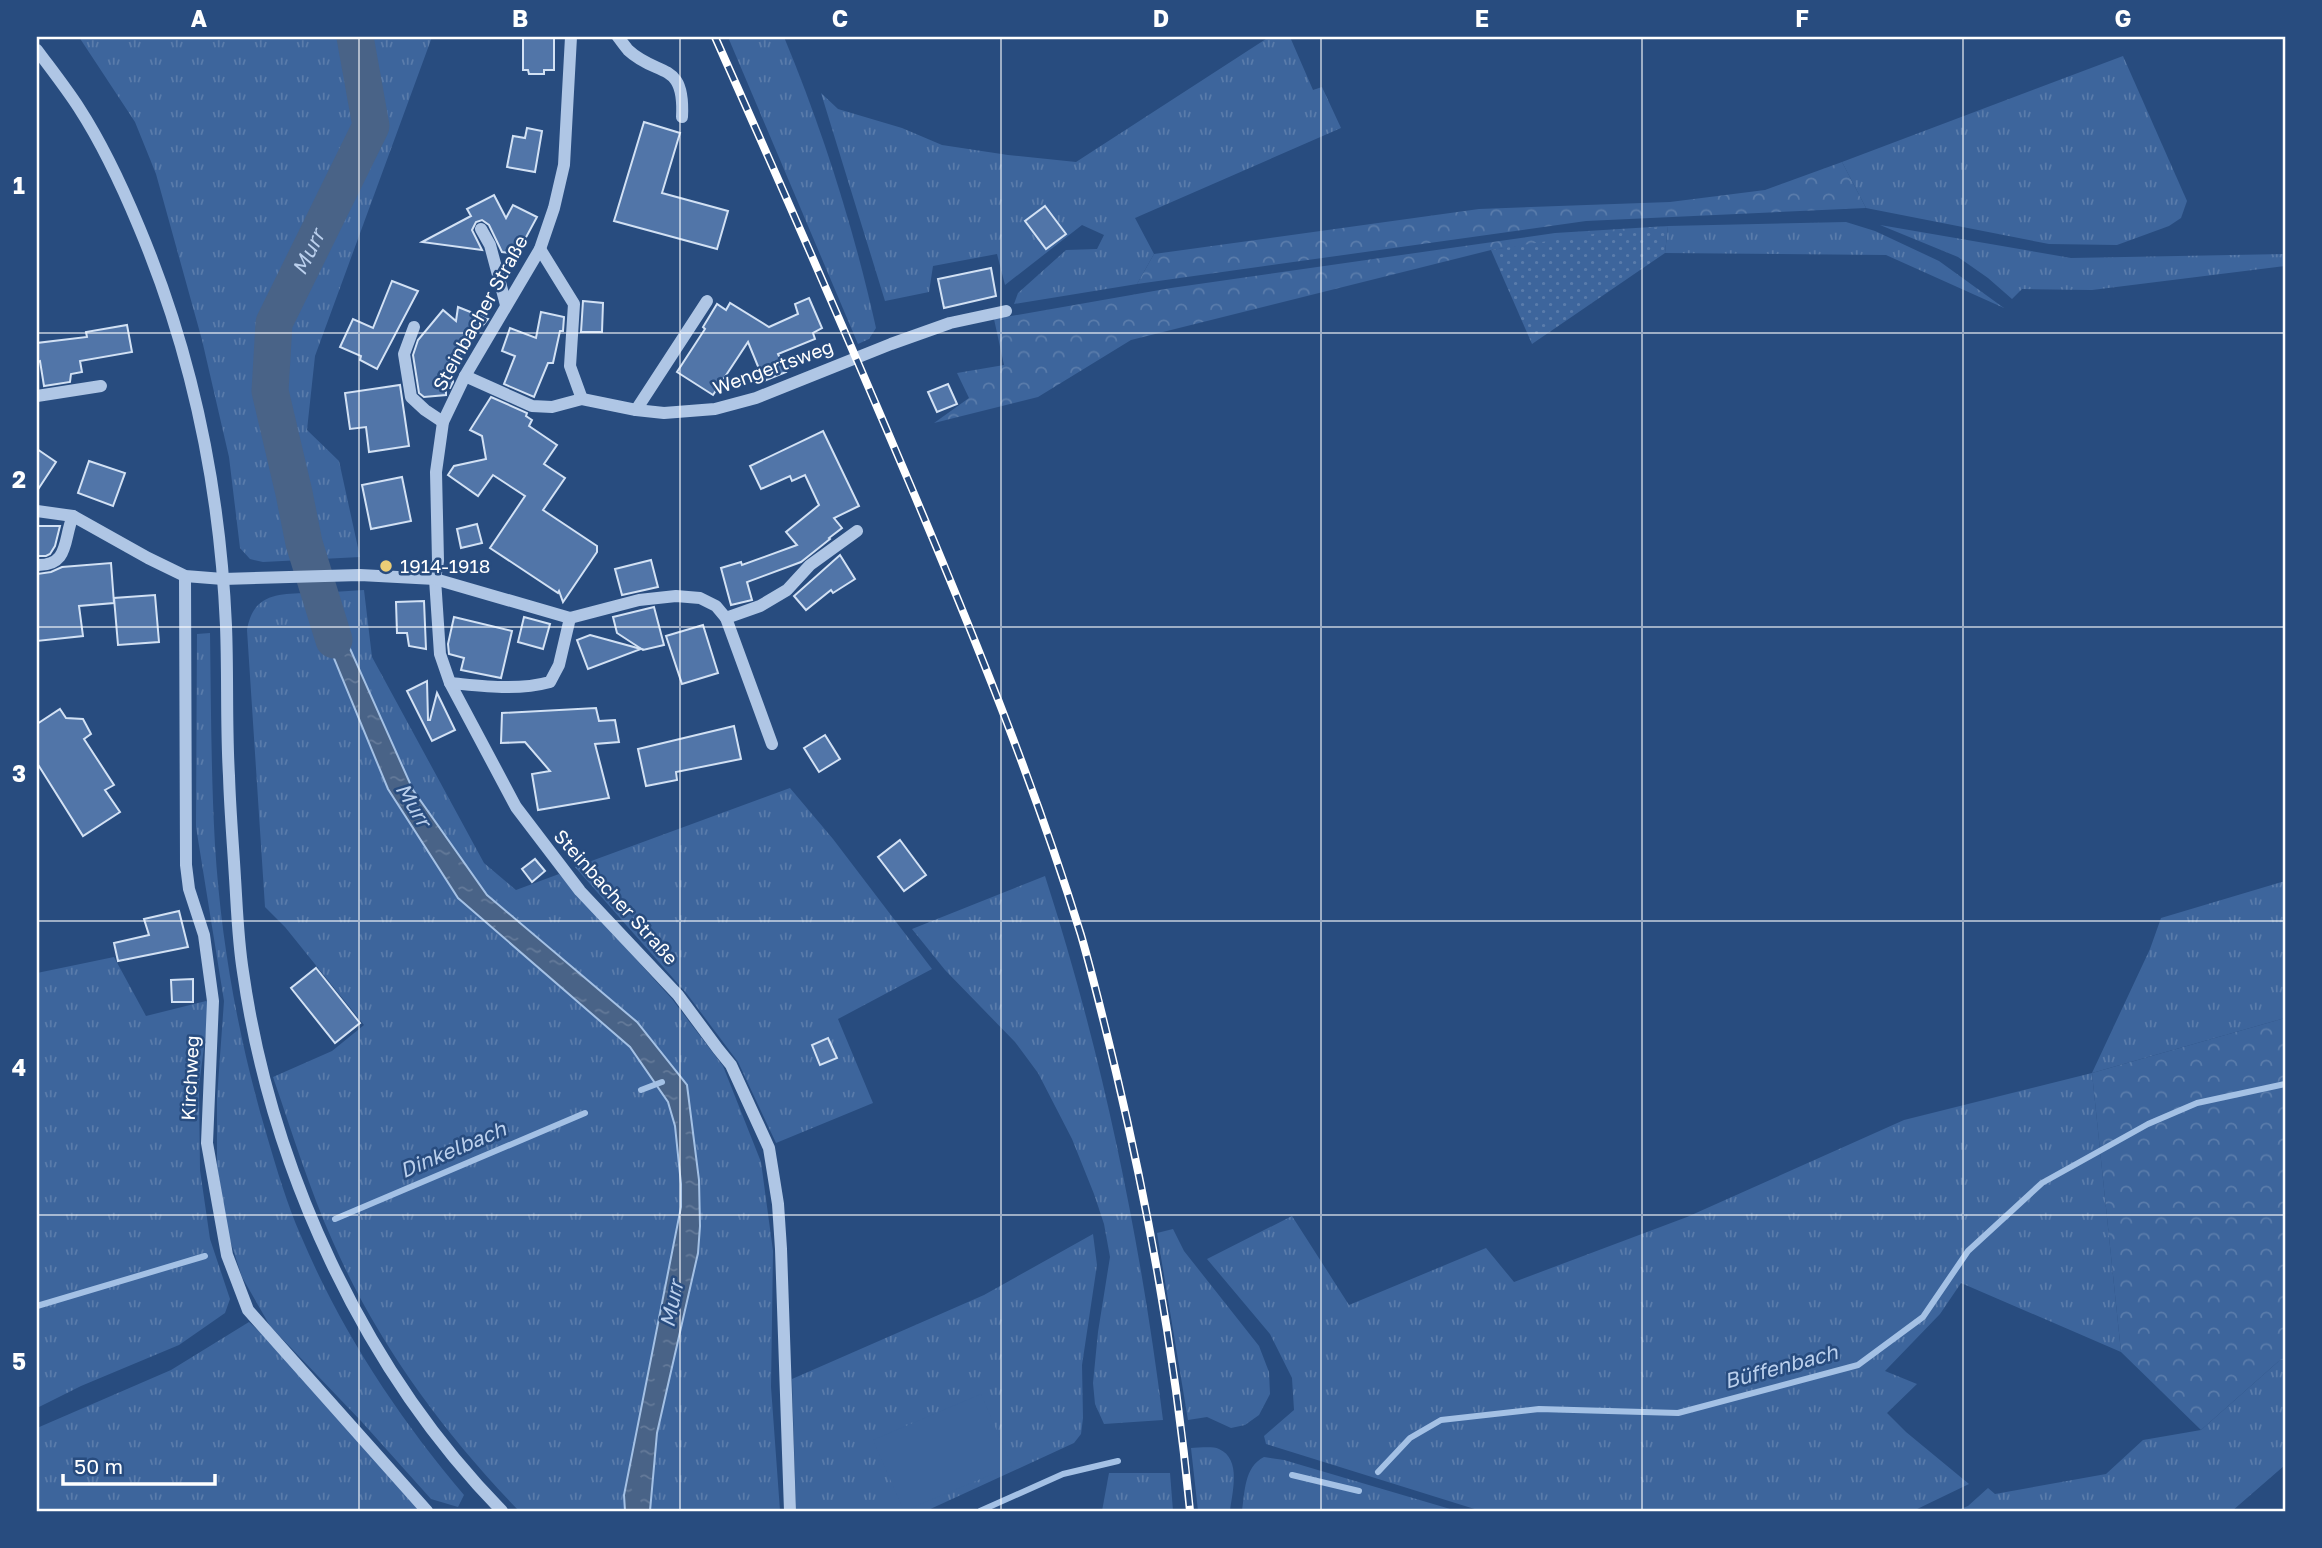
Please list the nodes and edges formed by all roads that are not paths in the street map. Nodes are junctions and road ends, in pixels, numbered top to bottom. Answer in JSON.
{"nodes":[{"id":1,"x":571,"y":37,"type":"edge"},
{"id":2,"x":618,"y":37,"type":"edge"},
{"id":3,"x":37,"y":50,"type":"edge"},
{"id":4,"x":682,"y":117,"type":"dead end"},
{"id":5,"x":481,"y":229,"type":"dead end"},
{"id":6,"x":540,"y":249,"type":"junction"},
{"id":7,"x":707,"y":301,"type":"dead end"},
{"id":8,"x":506,"y":305,"type":"junction"},
{"id":9,"x":1006,"y":311,"type":"dead end"},
{"id":10,"x":414,"y":327,"type":"dead end"},
{"id":11,"x":465,"y":376,"type":"junction"},
{"id":12,"x":101,"y":386,"type":"dead end"},
{"id":13,"x":37,"y":396,"type":"edge"},
{"id":14,"x":582,"y":399,"type":"junction"},
{"id":15,"x":636,"y":410,"type":"junction"},
{"id":16,"x":443,"y":422,"type":"junction"},
{"id":17,"x":37,"y":511,"type":"edge"},
{"id":18,"x":73,"y":516,"type":"junction"},
{"id":19,"x":857,"y":530,"type":"dead end"},
{"id":20,"x":37,"y":565,"type":"edge"},
{"id":21,"x":185,"y":576,"type":"junction"},
{"id":22,"x":223,"y":579,"type":"junction"},
{"id":23,"x":435,"y":579,"type":"junction"},
{"id":24,"x":570,"y":618,"type":"junction"},
{"id":25,"x":726,"y":618,"type":"junction"},
{"id":26,"x":450,"y":683,"type":"junction"},
{"id":27,"x":772,"y":744,"type":"dead end"},
{"id":28,"x":427,"y":1511,"type":"edge"},
{"id":29,"x":502,"y":1511,"type":"edge"},
{"id":30,"x":790,"y":1511,"type":"edge"}],
"edges":[{"from":1,"to":6,"type":"street","name":"Steinbacher Straße"},
{"from":2,"to":4,"type":"street"},
{"from":3,"to":22,"type":"street"},
{"from":5,"to":8,"type":"street"},
{"from":6,"to":8,"type":"street","name":"Steinbacher Straße"},
{"from":6,"to":14,"type":"street"},
{"from":7,"to":15,"type":"street"},
{"from":8,"to":11,"type":"street","name":"Steinbacher Straße"},
{"from":9,"to":15,"type":"street","name":"Wengertsweg"},
{"from":10,"to":16,"type":"street"},
{"from":11,"to":14,"type":"street"},
{"from":11,"to":16,"type":"street","name":"Steinbacher Straße"},
{"from":12,"to":13,"type":"street"},
{"from":14,"to":15,"type":"street","name":"Wengertsweg"},
{"from":16,"to":23,"type":"street","name":"Steinbacher Straße"},
{"from":17,"to":18,"type":"street"},
{"from":18,"to":20,"type":"street"},
{"from":18,"to":21,"type":"street"},
{"from":19,"to":25,"type":"street"},
{"from":21,"to":22,"type":"street"},
{"from":21,"to":28,"type":"street","name":"Kirchweg"},
{"from":22,"to":23,"type":"street"},
{"from":22,"to":29,"type":"street"},
{"from":23,"to":24,"type":"street"},
{"from":23,"to":26,"type":"street","name":"Steinbacher Straße"},
{"from":24,"to":25,"type":"street"},
{"from":24,"to":26,"type":"street"},
{"from":25,"to":27,"type":"street"},
{"from":26,"to":30,"type":"street","name":"Steinbacher Straße"}]}
